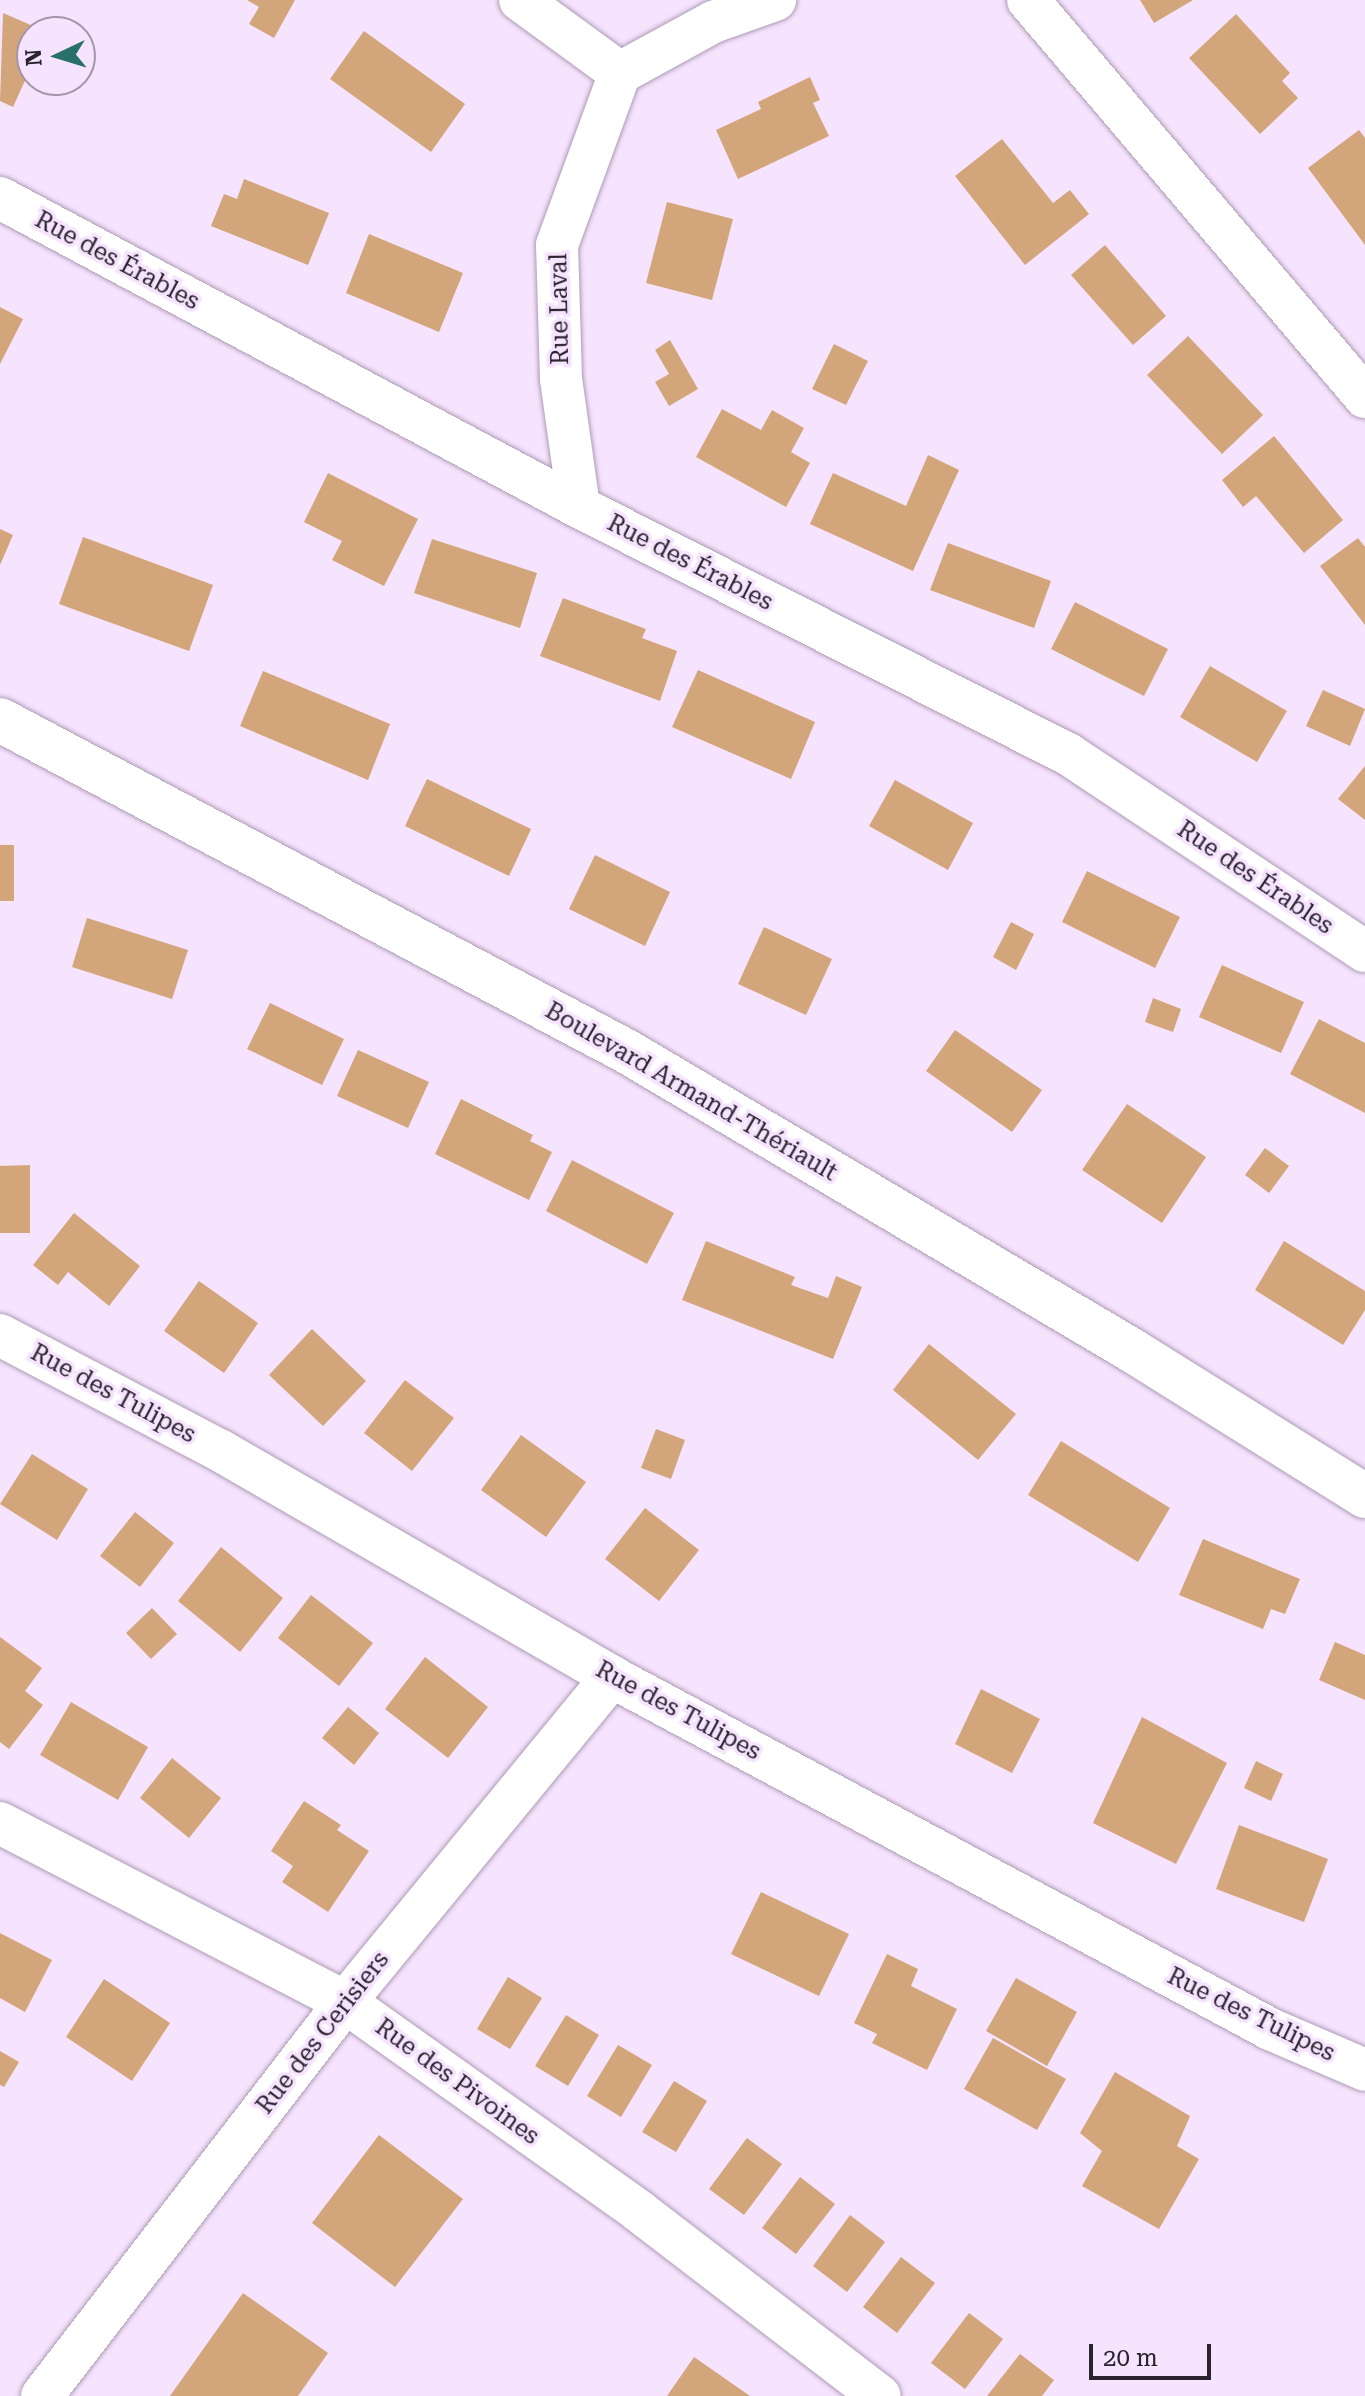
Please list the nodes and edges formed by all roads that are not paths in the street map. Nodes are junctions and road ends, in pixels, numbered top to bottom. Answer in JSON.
{"nodes":[{"id":1,"x":520,"y":0,"type":"edge"},
{"id":2,"x":775,"y":0,"type":"edge"},
{"id":3,"x":1028,"y":0,"type":"edge"},
{"id":4,"x":620,"y":73,"type":"junction"},
{"id":5,"x":0,"y":198,"type":"edge"},
{"id":6,"x":1365,"y":397,"type":"edge"},
{"id":7,"x":579,"y":507,"type":"junction"},
{"id":8,"x":0,"y":720,"type":"edge"},
{"id":9,"x":1365,"y":951,"type":"edge"},
{"id":10,"x":0,"y":1335,"type":"edge"},
{"id":11,"x":1365,"y":1496,"type":"edge"},
{"id":12,"x":612,"y":1677,"type":"junction"},
{"id":13,"x":0,"y":1823,"type":"edge"},
{"id":14,"x":345,"y":2002,"type":"junction"},
{"id":15,"x":1365,"y":2070,"type":"edge"},
{"id":16,"x":42,"y":2396,"type":"edge"},
{"id":17,"x":880,"y":2396,"type":"edge"}],
"edges":[{"from":1,"to":4,"type":"street"},
{"from":2,"to":4,"type":"street"},
{"from":3,"to":6,"type":"street"},
{"from":4,"to":7,"type":"street","name":"Rue Laval"},
{"from":5,"to":7,"type":"street","name":"Rue des Érables"},
{"from":7,"to":9,"type":"street","name":"Rue des Érables"},
{"from":8,"to":11,"type":"street","name":"Boulevard Armand-Thériault"},
{"from":10,"to":12,"type":"street","name":"Rue des Tulipes"},
{"from":12,"to":14,"type":"street","name":"Rue des Cerisiers"},
{"from":12,"to":15,"type":"street","name":"Rue des Tulipes"},
{"from":13,"to":14,"type":"street","name":"Rue des Pivoines"},
{"from":14,"to":16,"type":"street","name":"Rue des Cerisiers"},
{"from":14,"to":17,"type":"street","name":"Rue des Pivoines"}]}
